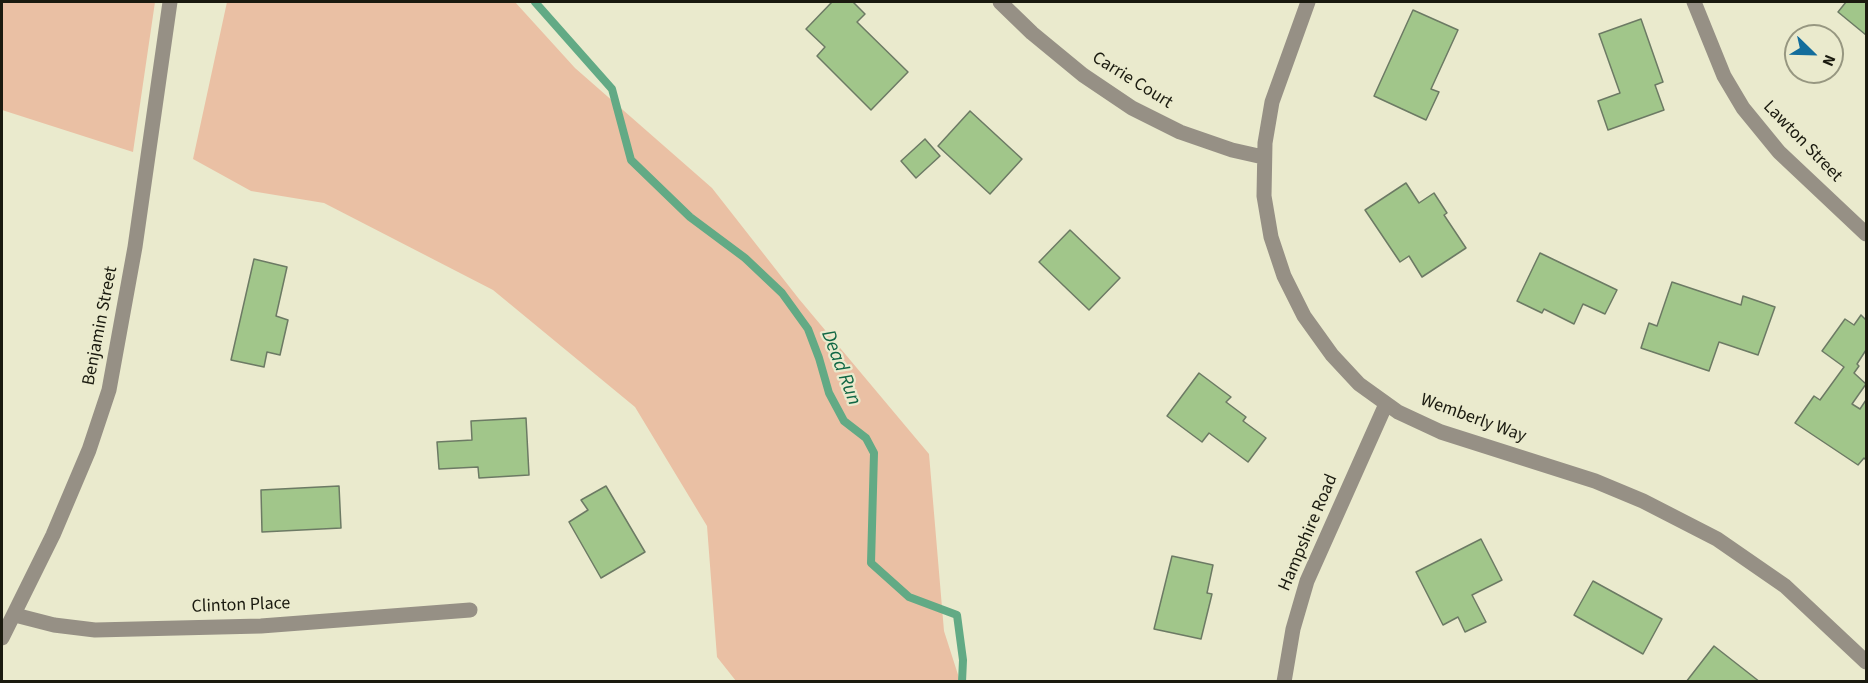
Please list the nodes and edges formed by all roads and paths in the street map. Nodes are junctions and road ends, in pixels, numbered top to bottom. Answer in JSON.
{"nodes":[{"id":1,"x":170,"y":2,"type":"edge"},
{"id":2,"x":1000,"y":2,"type":"edge"},
{"id":3,"x":1308,"y":2,"type":"edge"},
{"id":4,"x":1694,"y":2,"type":"edge"},
{"id":5,"x":1263,"y":157,"type":"junction"},
{"id":6,"x":1866,"y":234,"type":"edge"},
{"id":7,"x":1386,"y":404,"type":"junction"},
{"id":8,"x":470,"y":610,"type":"dead end"},
{"id":9,"x":15,"y":615,"type":"junction"},
{"id":10,"x":2,"y":638,"type":"edge"},
{"id":11,"x":1866,"y":662,"type":"edge"},
{"id":12,"x":1284,"y":681,"type":"edge"}],
"edges":[{"from":1,"to":9,"type":"street","name":"Benjamin Street"},
{"from":2,"to":5,"type":"street","name":"Carrie Court"},
{"from":3,"to":5,"type":"street","name":"Wemberly Way"},
{"from":4,"to":6,"type":"street","name":"Lawton Street"},
{"from":5,"to":7,"type":"street","name":"Wemberly Way"},
{"from":7,"to":11,"type":"street","name":"Wemberly Way"},
{"from":7,"to":12,"type":"street","name":"Hampshire Road"},
{"from":8,"to":9,"type":"street","name":"Clinton Place"},
{"from":9,"to":10,"type":"street","name":"Benjamin Street"}]}
